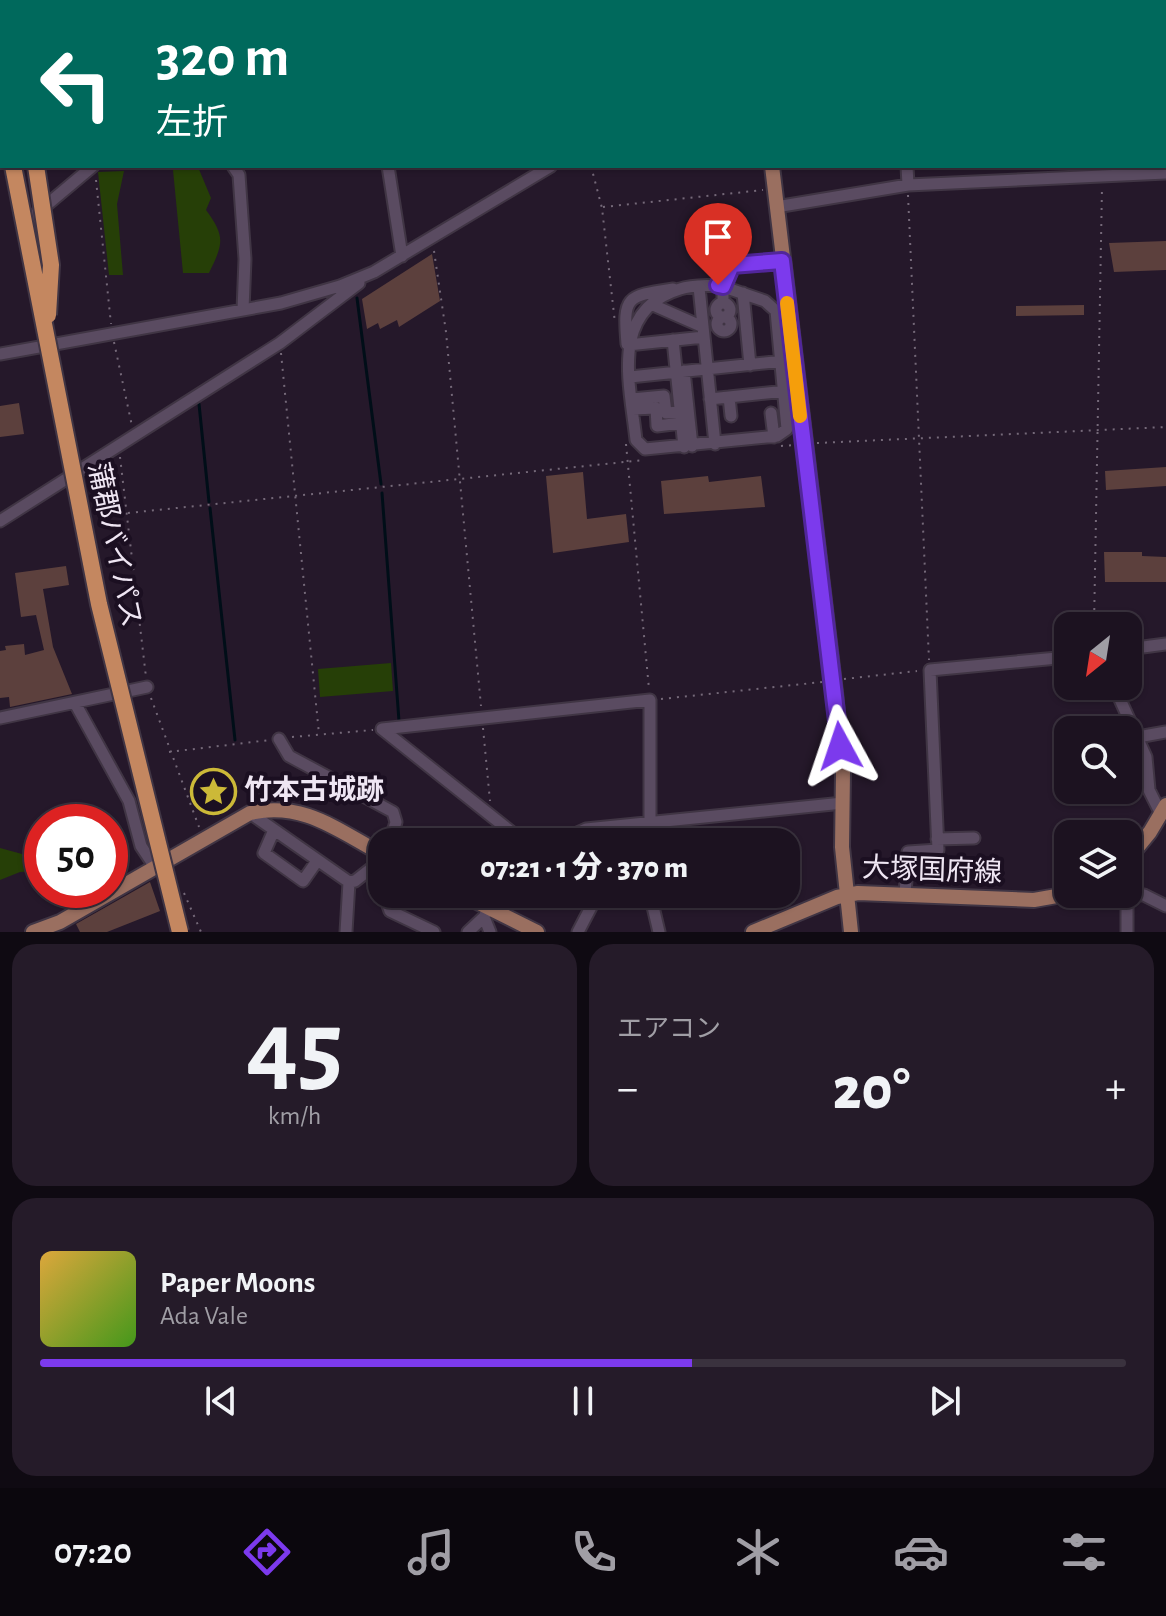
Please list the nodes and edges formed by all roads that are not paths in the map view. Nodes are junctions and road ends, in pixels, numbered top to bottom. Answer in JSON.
{"nodes":[{"id":1,"x":7,"y":168,"type":"edge"},
{"id":2,"x":13,"y":168,"type":"edge"},
{"id":3,"x":22,"y":168,"type":"edge"},
{"id":4,"x":36,"y":168,"type":"edge"},
{"id":5,"x":91,"y":168,"type":"edge"},
{"id":6,"x":234,"y":168,"type":"edge"},
{"id":7,"x":388,"y":168,"type":"edge"},
{"id":8,"x":548,"y":168,"type":"edge"},
{"id":9,"x":772,"y":168,"type":"edge"},
{"id":10,"x":907,"y":168,"type":"edge"},
{"id":11,"x":1098,"y":171,"type":"edge"},
{"id":12,"x":1166,"y":173,"type":"edge"},
{"id":13,"x":908,"y":185,"type":"junction"},
{"id":14,"x":776,"y":207,"type":"junction"},
{"id":15,"x":402,"y":256,"type":"junction"},
{"id":16,"x":782,"y":261,"type":"junction"},
{"id":17,"x":374,"y":272,"type":"junction"},
{"id":18,"x":723,"y":286,"type":"junction"},
{"id":19,"x":699,"y":287,"type":"junction"},
{"id":20,"x":682,"y":288,"type":"junction"},
{"id":21,"x":743,"y":293,"type":"junction"},
{"id":22,"x":309,"y":296,"type":"junction"},
{"id":23,"x":701,"y":302,"type":"junction"},
{"id":24,"x":653,"y":305,"type":"junction"},
{"id":25,"x":243,"y":310,"type":"junction"},
{"id":26,"x":48,"y":316,"type":"junction"},
{"id":27,"x":680,"y":317,"type":"junction"},
{"id":28,"x":724,"y":317,"type":"dead end"},
{"id":29,"x":310,"y":320,"type":"junction"},
{"id":30,"x":704,"y":332,"type":"junction"},
{"id":31,"x":673,"y":340,"type":"junction"},
{"id":32,"x":628,"y":349,"type":"junction"},
{"id":33,"x":0,"y":354,"type":"edge"},
{"id":34,"x":783,"y":361,"type":"junction"},
{"id":35,"x":750,"y":365,"type":"junction"},
{"id":36,"x":707,"y":369,"type":"junction"},
{"id":37,"x":680,"y":372,"type":"junction"},
{"id":38,"x":630,"y":377,"type":"junction"},
{"id":39,"x":786,"y":391,"type":"junction"},
{"id":40,"x":729,"y":397,"type":"junction"},
{"id":41,"x":710,"y":399,"type":"junction"},
{"id":42,"x":633,"y":404,"type":"junction"},
{"id":43,"x":771,"y":413,"type":"dead end"},
{"id":44,"x":731,"y":416,"type":"dead end"},
{"id":45,"x":681,"y":418,"type":"junction"},
{"id":46,"x":774,"y":437,"type":"junction"},
{"id":47,"x":715,"y":444,"type":"junction"},
{"id":48,"x":688,"y":447,"type":"junction"},
{"id":49,"x":0,"y":521,"type":"edge"},
{"id":50,"x":1166,"y":644,"type":"edge"},
{"id":51,"x":1142,"y":647,"type":"edge"},
{"id":52,"x":1054,"y":658,"type":"edge"},
{"id":53,"x":147,"y":687,"type":"road end"},
{"id":54,"x":75,"y":703,"type":"junction"},
{"id":55,"x":0,"y":718,"type":"edge"},
{"id":56,"x":1166,"y":732,"type":"edge"},
{"id":57,"x":1142,"y":736,"type":"edge"},
{"id":58,"x":279,"y":739,"type":"dead end"},
{"id":59,"x":1142,"y":747,"type":"edge"},
{"id":60,"x":843,"y":803,"type":"junction"},
{"id":61,"x":1163,"y":809,"type":"edge"},
{"id":62,"x":250,"y":813,"type":"junction"},
{"id":63,"x":650,"y":823,"type":"junction"},
{"id":64,"x":394,"y":828,"type":"edge"},
{"id":65,"x":507,"y":828,"type":"edge"},
{"id":66,"x":597,"y":828,"type":"edge"},
{"id":67,"x":650,"y":828,"type":"edge"},
{"id":68,"x":274,"y":830,"type":"junction"},
{"id":69,"x":974,"y":838,"type":"dead end"},
{"id":70,"x":937,"y":839,"type":"junction"},
{"id":71,"x":1142,"y":839,"type":"edge"},
{"id":72,"x":368,"y":851,"type":"edge"},
{"id":73,"x":317,"y":861,"type":"junction"},
{"id":74,"x":155,"y":867,"type":"junction"},
{"id":75,"x":368,"y":870,"type":"edge"},
{"id":76,"x":349,"y":882,"type":"junction"},
{"id":77,"x":847,"y":894,"type":"junction"},
{"id":78,"x":905,"y":894,"type":"junction"},
{"id":79,"x":1142,"y":895,"type":"edge"},
{"id":80,"x":1054,"y":896,"type":"edge"},
{"id":81,"x":1166,"y":906,"type":"edge"},
{"id":82,"x":389,"y":908,"type":"edge"},
{"id":83,"x":486,"y":908,"type":"edge"},
{"id":84,"x":488,"y":908,"type":"edge"},
{"id":85,"x":492,"y":908,"type":"edge"},
{"id":86,"x":590,"y":908,"type":"edge"},
{"id":87,"x":653,"y":908,"type":"edge"},
{"id":88,"x":1127,"y":908,"type":"edge"},
{"id":89,"x":33,"y":932,"type":"edge"},
{"id":90,"x":182,"y":932,"type":"edge"},
{"id":91,"x":346,"y":932,"type":"edge"},
{"id":92,"x":434,"y":932,"type":"edge"},
{"id":93,"x":468,"y":932,"type":"edge"},
{"id":94,"x":490,"y":932,"type":"edge"},
{"id":95,"x":537,"y":932,"type":"edge"},
{"id":96,"x":578,"y":932,"type":"edge"},
{"id":97,"x":659,"y":932,"type":"edge"},
{"id":98,"x":753,"y":932,"type":"edge"},
{"id":99,"x":851,"y":932,"type":"edge"},
{"id":100,"x":1127,"y":932,"type":"edge"}],
"edges":[{"from":1,"to":5,"type":"street"},
{"from":2,"to":90,"type":"highway","name":"蒲郡バイパス","bridge":true},
{"from":3,"to":26,"type":"highway","name":"蒲郡バイパス","bridge":true},
{"from":4,"to":26,"type":"highway","bridge":true},
{"from":6,"to":25,"type":"street"},
{"from":7,"to":15,"type":"street"},
{"from":8,"to":15,"type":"street"},
{"from":9,"to":14,"type":"main road"},
{"from":10,"to":13,"type":"street"},
{"from":11,"to":12,"type":"street"},
{"from":11,"to":13,"type":"street"},
{"from":13,"to":14,"type":"street"},
{"from":14,"to":16,"type":"main road"},
{"from":15,"to":17,"type":"street"},
{"from":16,"to":18,"type":"street"},
{"from":16,"to":60,"type":"main road"},
{"from":17,"to":22,"type":"street"},
{"from":17,"to":29,"type":"street"},
{"from":18,"to":19,"type":"street"},
{"from":18,"to":21,"type":"street"},
{"from":18,"to":28,"type":"street"},
{"from":19,"to":20,"type":"street"},
{"from":19,"to":23,"type":"street"},
{"from":20,"to":24,"type":"street"},
{"from":20,"to":32,"type":"street"},
{"from":21,"to":34,"type":"street"},
{"from":21,"to":35,"type":"street"},
{"from":22,"to":25,"type":"street"},
{"from":22,"to":29,"type":"street"},
{"from":23,"to":27,"type":"street"},
{"from":23,"to":30,"type":"street"},
{"from":24,"to":27,"type":"street"},
{"from":24,"to":32,"type":"street"},
{"from":25,"to":33,"type":"street"},
{"from":26,"to":90,"type":"highway","name":"蒲郡バイパス","bridge":true},
{"from":27,"to":30,"type":"street"},
{"from":29,"to":49,"type":"street"},
{"from":30,"to":31,"type":"street"},
{"from":30,"to":36,"type":"street"},
{"from":31,"to":32,"type":"street"},
{"from":31,"to":37,"type":"street"},
{"from":32,"to":38,"type":"street"},
{"from":34,"to":35,"type":"street"},
{"from":34,"to":39,"type":"street"},
{"from":35,"to":36,"type":"street"},
{"from":36,"to":37,"type":"street"},
{"from":36,"to":41,"type":"street"},
{"from":37,"to":38,"type":"street"},
{"from":37,"to":45,"type":"street"},
{"from":37,"to":48,"type":"street"},
{"from":38,"to":42,"type":"street"},
{"from":39,"to":40,"type":"street"},
{"from":39,"to":46,"type":"street"},
{"from":40,"to":41,"type":"street"},
{"from":40,"to":44,"type":"street"},
{"from":41,"to":47,"type":"street"},
{"from":42,"to":45,"type":"street"},
{"from":42,"to":48,"type":"street"},
{"from":43,"to":46,"type":"street"},
{"from":45,"to":48,"type":"street"},
{"from":46,"to":47,"type":"street"},
{"from":47,"to":48,"type":"street"},
{"from":50,"to":51,"type":"street"},
{"from":52,"to":70,"type":"street"},
{"from":53,"to":54,"type":"street"},
{"from":54,"to":55,"type":"street"},
{"from":54,"to":74,"type":"street"},
{"from":56,"to":57,"type":"street"},
{"from":58,"to":64,"type":"street"},
{"from":59,"to":61,"type":"street"},
{"from":60,"to":63,"type":"street"},
{"from":60,"to":77,"type":"main road"},
{"from":61,"to":71,"type":"main road"},
{"from":62,"to":68,"type":"street"},
{"from":62,"to":72,"type":"main road"},
{"from":62,"to":74,"type":"main road"},
{"from":63,"to":65,"type":"street"},
{"from":63,"to":66,"type":"street"},
{"from":63,"to":67,"type":"street"},
{"from":68,"to":73,"type":"street"},
{"from":68,"to":73,"type":"street"},
{"from":69,"to":70,"type":"street"},
{"from":70,"to":78,"type":"street"},
{"from":73,"to":76,"type":"street"},
{"from":74,"to":89,"type":"main road"},
{"from":75,"to":76,"type":"street"},
{"from":76,"to":91,"type":"street"},
{"from":77,"to":78,"type":"main road","name":"大塚国府線"},
{"from":77,"to":98,"type":"main road","name":"大塚国府線"},
{"from":77,"to":99,"type":"main road"},
{"from":78,"to":80,"type":"main road","name":"大塚国府線"},
{"from":79,"to":81,"type":"street"},
{"from":82,"to":92,"type":"street"},
{"from":83,"to":93,"type":"street"},
{"from":84,"to":94,"type":"street"},
{"from":85,"to":95,"type":"main road"},
{"from":86,"to":96,"type":"street"},
{"from":87,"to":97,"type":"street"},
{"from":88,"to":100,"type":"street"}]}
